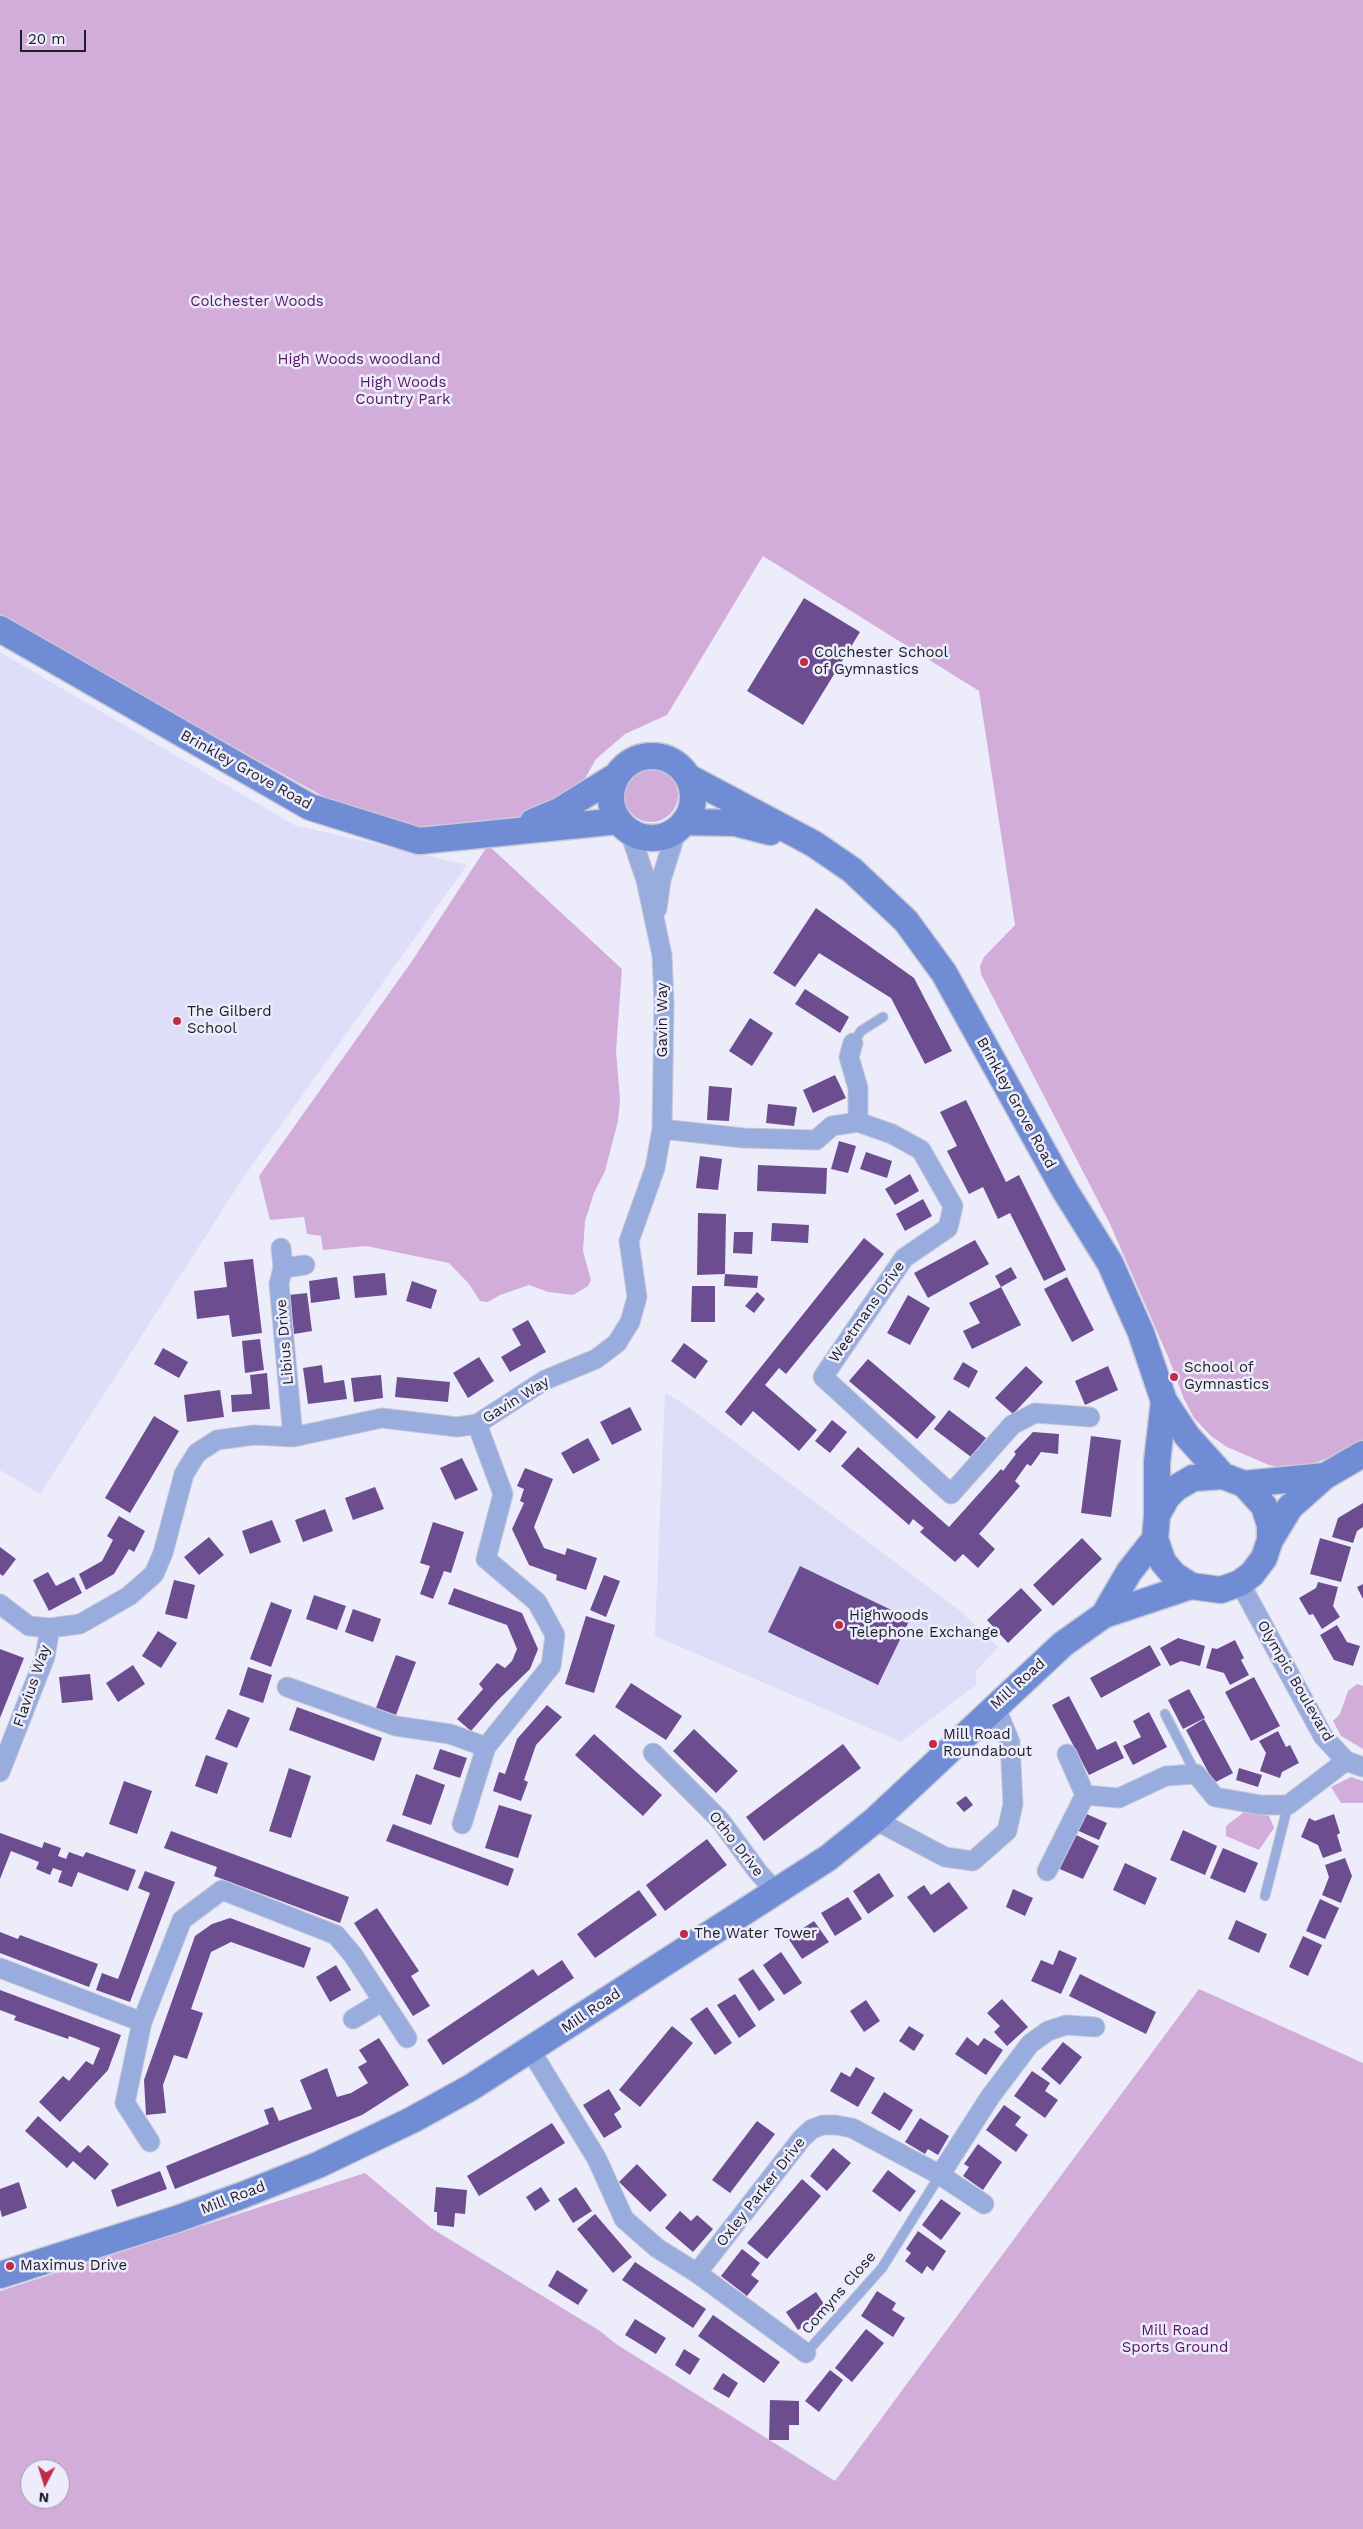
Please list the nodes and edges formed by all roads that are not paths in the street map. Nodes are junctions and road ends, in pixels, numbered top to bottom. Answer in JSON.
{"nodes":[{"id":1,"x":0,"y":629,"type":"edge"},
{"id":2,"x":616,"y":776,"type":"junction"},
{"id":3,"x":688,"y":777,"type":"junction"},
{"id":4,"x":681,"y":825,"type":"junction"},
{"id":5,"x":624,"y":826,"type":"junction"},
{"id":6,"x":514,"y":831,"type":"junction"},
{"id":7,"x":814,"y":844,"type":"junction"},
{"id":8,"x":656,"y":920,"type":"junction"},
{"id":9,"x":883,"y":1017,"type":"dead end"},
{"id":10,"x":853,"y":1043,"type":"joint"},
{"id":11,"x":858,"y":1122,"type":"junction"},
{"id":12,"x":662,"y":1129,"type":"junction"},
{"id":13,"x":280,"y":1248,"type":"dead end"},
{"id":14,"x":305,"y":1265,"type":"dead end"},
{"id":15,"x":283,"y":1268,"type":"junction"},
{"id":16,"x":1164,"y":1401,"type":"junction"},
{"id":17,"x":1090,"y":1417,"type":"dead end"},
{"id":18,"x":477,"y":1424,"type":"junction"},
{"id":19,"x":293,"y":1437,"type":"junction"},
{"id":20,"x":1363,"y":1454,"type":"edge"},
{"id":21,"x":1325,"y":1476,"type":"junction"},
{"id":22,"x":1233,"y":1480,"type":"junction"},
{"id":23,"x":1156,"y":1527,"type":"junction"},
{"id":24,"x":1270,"y":1540,"type":"junction"},
{"id":25,"x":1240,"y":1583,"type":"junction"},
{"id":26,"x":1191,"y":1586,"type":"junction"},
{"id":27,"x":0,"y":1604,"type":"edge"},
{"id":28,"x":1104,"y":1615,"type":"junction"},
{"id":29,"x":50,"y":1628,"type":"junction"},
{"id":30,"x":287,"y":1687,"type":"dead end"},
{"id":31,"x":995,"y":1706,"type":"junction"},
{"id":32,"x":1165,"y":1714,"type":"dead end"},
{"id":33,"x":486,"y":1747,"type":"junction"},
{"id":34,"x":653,"y":1753,"type":"dead end"},
{"id":35,"x":1067,"y":1754,"type":"dead end"},
{"id":36,"x":1354,"y":1764,"type":"edge"},
{"id":37,"x":0,"y":1772,"type":"edge"},
{"id":38,"x":1196,"y":1774,"type":"junction"},
{"id":39,"x":1085,"y":1795,"type":"junction"},
{"id":40,"x":1288,"y":1805,"type":"junction"},
{"id":41,"x":875,"y":1820,"type":"junction"},
{"id":42,"x":462,"y":1824,"type":"dead end"},
{"id":43,"x":1047,"y":1871,"type":"dead end"},
{"id":44,"x":776,"y":1892,"type":"junction"},
{"id":45,"x":1265,"y":1896,"type":"dead end"},
{"id":46,"x":0,"y":1968,"type":"edge"},
{"id":47,"x":383,"y":2001,"type":"junction"},
{"id":48,"x":353,"y":2019,"type":"dead end"},
{"id":49,"x":142,"y":2022,"type":"junction"},
{"id":50,"x":1095,"y":2027,"type":"dead end"},
{"id":51,"x":407,"y":2038,"type":"dead end"},
{"id":52,"x":531,"y":2051,"type":"junction"},
{"id":53,"x":150,"y":2142,"type":"dead end"},
{"id":54,"x":940,"y":2175,"type":"junction"},
{"id":55,"x":984,"y":2204,"type":"dead end"},
{"id":56,"x":697,"y":2273,"type":"junction"},
{"id":57,"x":0,"y":2275,"type":"edge"},
{"id":58,"x":806,"y":2353,"type":"joint"}],
"edges":[{"from":1,"to":6,"type":"street","name":"Brinkley Grove Road"},
{"from":2,"to":3,"type":"street"},
{"from":2,"to":5,"type":"street"},
{"from":2,"to":6,"type":"street","name":"Brinkley Grove Road"},
{"from":3,"to":4,"type":"street"},
{"from":3,"to":7,"type":"street","name":"Brinkley Grove Road"},
{"from":4,"to":5,"type":"street"},
{"from":4,"to":7,"type":"street","name":"Brinkley Grove Road"},
{"from":4,"to":8,"type":"street","name":"Gavin Way"},
{"from":5,"to":6,"type":"street","name":"Brinkley Grove Road"},
{"from":5,"to":8,"type":"street","name":"Gavin Way"},
{"from":7,"to":16,"type":"street","name":"Brinkley Grove Road"},
{"from":8,"to":12,"type":"street","name":"Gavin Way"},
{"from":9,"to":10,"type":"lane"},
{"from":10,"to":11,"type":"street"},
{"from":11,"to":12,"type":"street","name":"Weetmans Drive"},
{"from":11,"to":17,"type":"street","name":"Weetmans Drive"},
{"from":12,"to":18,"type":"street","name":"Gavin Way"},
{"from":13,"to":15,"type":"street","name":"Libius Drive"},
{"from":14,"to":15,"type":"street"},
{"from":15,"to":19,"type":"street","name":"Libius Drive"},
{"from":16,"to":22,"type":"street","name":"Brinkley Grove Road"},
{"from":16,"to":23,"type":"street","name":"Brinkley Grove Road"},
{"from":18,"to":19,"type":"street","name":"Gavin Way"},
{"from":18,"to":33,"type":"street"},
{"from":19,"to":29,"type":"street","name":"Gavin Way"},
{"from":20,"to":21,"type":"street","name":"Mill Road"},
{"from":21,"to":22,"type":"street","name":"Mill Road"},
{"from":21,"to":24,"type":"street","name":"Mill Road"},
{"from":22,"to":23,"type":"street","name":"Mill Road"},
{"from":22,"to":24,"type":"street","name":"Mill Road"},
{"from":23,"to":26,"type":"street","name":"Mill Road"},
{"from":23,"to":28,"type":"street","name":"Mill Road"},
{"from":24,"to":25,"type":"street","name":"Mill Road"},
{"from":25,"to":26,"type":"street","name":"Mill Road"},
{"from":25,"to":36,"type":"street","name":"Olympic Boulevard"},
{"from":26,"to":28,"type":"street","name":"Mill Road"},
{"from":27,"to":29,"type":"street","name":"Gavin Way"},
{"from":28,"to":31,"type":"street","name":"Mill Road"},
{"from":29,"to":37,"type":"street","name":"Flavius Way"},
{"from":30,"to":33,"type":"street"},
{"from":31,"to":41,"type":"street","name":"Mill Road"},
{"from":31,"to":41,"type":"street"},
{"from":32,"to":38,"type":"lane"},
{"from":33,"to":42,"type":"street"},
{"from":34,"to":44,"type":"street","name":"Otho Drive"},
{"from":35,"to":39,"type":"street"},
{"from":36,"to":40,"type":"street"},
{"from":38,"to":39,"type":"street"},
{"from":38,"to":40,"type":"street"},
{"from":39,"to":43,"type":"street"},
{"from":40,"to":45,"type":"lane"},
{"from":41,"to":44,"type":"street","name":"Mill Road"},
{"from":44,"to":52,"type":"street","name":"Mill Road"},
{"from":46,"to":49,"type":"street"},
{"from":47,"to":48,"type":"street"},
{"from":47,"to":49,"type":"street"},
{"from":47,"to":51,"type":"street"},
{"from":49,"to":53,"type":"street"},
{"from":50,"to":54,"type":"street"},
{"from":52,"to":56,"type":"street"},
{"from":52,"to":57,"type":"street","name":"Mill Road"},
{"from":54,"to":55,"type":"street","name":"Oxley Parker Drive"},
{"from":54,"to":56,"type":"street","name":"Oxley Parker Drive"},
{"from":54,"to":58,"type":"lane","name":"Comyns Close"},
{"from":56,"to":58,"type":"street"}]}
